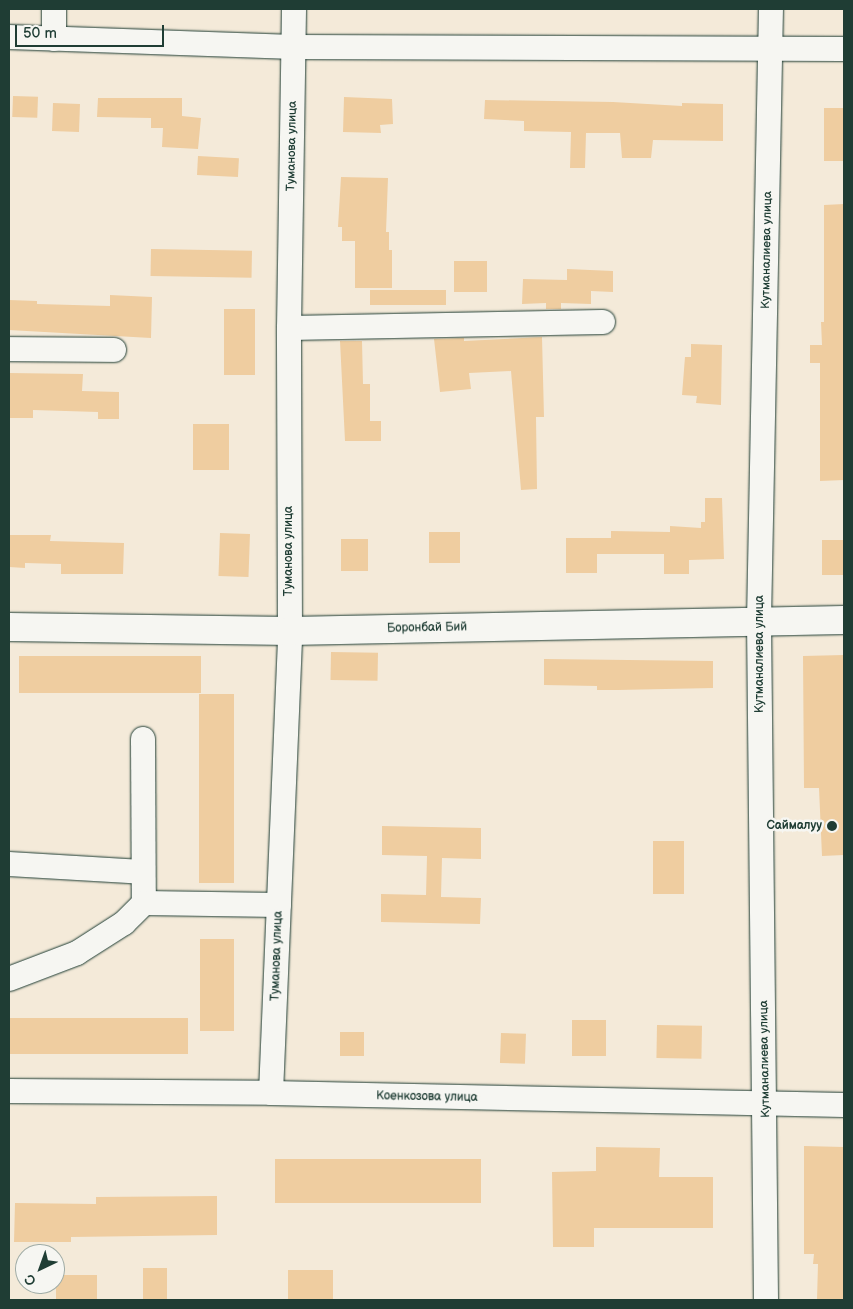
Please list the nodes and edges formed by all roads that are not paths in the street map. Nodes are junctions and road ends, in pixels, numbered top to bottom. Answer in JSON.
{"nodes":[{"id":1,"x":54,"y":9,"type":"edge"},
{"id":2,"x":294,"y":9,"type":"edge"},
{"id":3,"x":772,"y":9,"type":"edge"},
{"id":4,"x":9,"y":37,"type":"edge"},
{"id":5,"x":54,"y":39,"type":"junction"},
{"id":6,"x":294,"y":47,"type":"junction"},
{"id":7,"x":771,"y":48,"type":"junction"},
{"id":8,"x":844,"y":49,"type":"edge"},
{"id":9,"x":604,"y":322,"type":"dead end"},
{"id":10,"x":289,"y":328,"type":"junction"},
{"id":11,"x":9,"y":349,"type":"edge"},
{"id":12,"x":114,"y":350,"type":"dead end"},
{"id":13,"x":844,"y":620,"type":"edge"},
{"id":14,"x":759,"y":621,"type":"junction"},
{"id":15,"x":9,"y":627,"type":"edge"},
{"id":16,"x":290,"y":632,"type":"junction"},
{"id":17,"x":143,"y":739,"type":"dead end"},
{"id":18,"x":9,"y":864,"type":"edge"},
{"id":19,"x":142,"y":872,"type":"junction"},
{"id":20,"x":144,"y":903,"type":"junction"},
{"id":21,"x":279,"y":905,"type":"junction"},
{"id":22,"x":9,"y":980,"type":"edge"},
{"id":23,"x":9,"y":1091,"type":"edge"},
{"id":24,"x":272,"y":1093,"type":"junction"},
{"id":25,"x":766,"y":1105,"type":"junction"},
{"id":26,"x":844,"y":1105,"type":"edge"},
{"id":27,"x":766,"y":1300,"type":"edge"}],
"edges":[{"from":1,"to":5,"type":"street"},
{"from":2,"to":6,"type":"street","name":"Туманова улица"},
{"from":3,"to":7,"type":"street","name":"Кутманалиева улица"},
{"from":4,"to":5,"type":"street"},
{"from":5,"to":6,"type":"street"},
{"from":6,"to":7,"type":"street"},
{"from":6,"to":10,"type":"street","name":"Туманова улица"},
{"from":7,"to":8,"type":"street"},
{"from":7,"to":14,"type":"street","name":"Кутманалиева улица"},
{"from":9,"to":10,"type":"street"},
{"from":10,"to":16,"type":"street","name":"Туманова улица"},
{"from":11,"to":12,"type":"street"},
{"from":13,"to":14,"type":"street","name":"Боронбай Бий"},
{"from":14,"to":16,"type":"street","name":"Боронбай Бий"},
{"from":14,"to":25,"type":"street","name":"Кутманалиева улица"},
{"from":15,"to":16,"type":"street","name":"Боронбай Бий"},
{"from":16,"to":21,"type":"street","name":"Туманова улица"},
{"from":17,"to":19,"type":"street"},
{"from":18,"to":19,"type":"street"},
{"from":19,"to":20,"type":"street"},
{"from":20,"to":21,"type":"street"},
{"from":20,"to":22,"type":"street"},
{"from":21,"to":24,"type":"street","name":"Туманова улица"},
{"from":23,"to":24,"type":"street","name":"Коенкозова улица"},
{"from":24,"to":25,"type":"street","name":"Коенкозова улица"},
{"from":25,"to":26,"type":"street","name":"Коенкозова улица"},
{"from":25,"to":27,"type":"street","name":"Кутманалиева улица"}]}
